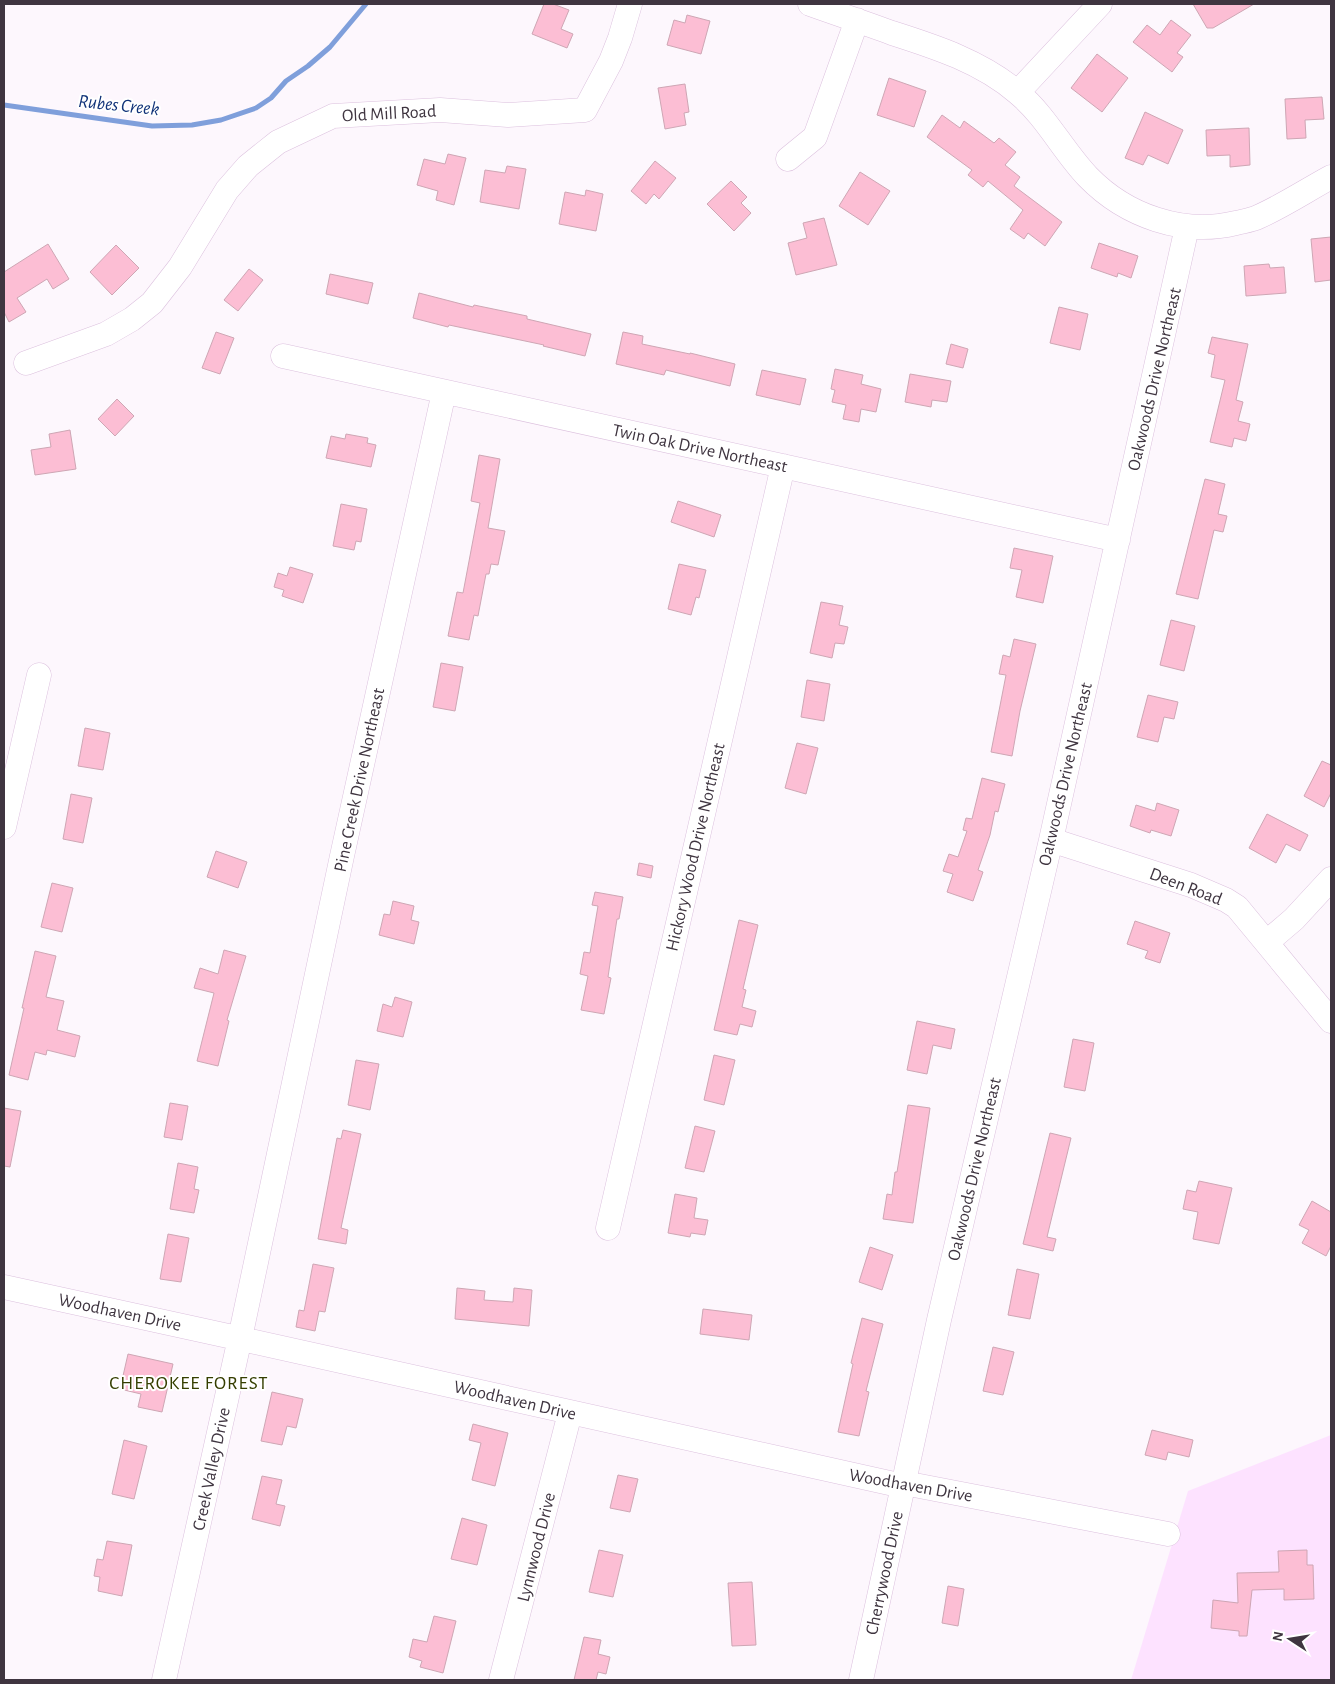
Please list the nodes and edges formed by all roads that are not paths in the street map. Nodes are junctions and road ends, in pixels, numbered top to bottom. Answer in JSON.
{"nodes":[{"id":1,"x":630,"y":4,"type":"edge"},
{"id":2,"x":810,"y":4,"type":"edge"},
{"id":3,"x":1100,"y":4,"type":"edge"},
{"id":4,"x":857,"y":20,"type":"junction"},
{"id":5,"x":1018,"y":92,"type":"junction"},
{"id":6,"x":788,"y":159,"type":"dead end"},
{"id":7,"x":1331,"y":177,"type":"edge"},
{"id":8,"x":1187,"y":227,"type":"junction"},
{"id":9,"x":283,"y":356,"type":"dead end"},
{"id":10,"x":26,"y":363,"type":"dead end"},
{"id":11,"x":444,"y":392,"type":"junction"},
{"id":12,"x":783,"y":466,"type":"junction"},
{"id":13,"x":1118,"y":540,"type":"junction"},
{"id":14,"x":39,"y":675,"type":"dead end"},
{"id":15,"x":5,"y":817,"type":"edge"},
{"id":16,"x":1051,"y":840,"type":"junction"},
{"id":17,"x":1331,"y":879,"type":"edge"},
{"id":18,"x":1267,"y":942,"type":"junction"},
{"id":19,"x":1331,"y":1021,"type":"edge"},
{"id":20,"x":275,"y":1169,"type":"joint"},
{"id":21,"x":608,"y":1228,"type":"dead end"},
{"id":22,"x":4,"y":1287,"type":"edge"},
{"id":23,"x":939,"y":1320,"type":"joint"},
{"id":24,"x":240,"y":1338,"type":"junction"},
{"id":25,"x":570,"y":1413,"type":"junction"},
{"id":26,"x":904,"y":1483,"type":"junction"},
{"id":27,"x":1168,"y":1534,"type":"dead end"},
{"id":28,"x":164,"y":1680,"type":"edge"},
{"id":29,"x":501,"y":1680,"type":"edge"},
{"id":30,"x":860,"y":1680,"type":"edge"}],
"edges":[{"from":1,"to":10,"type":"street","name":"Old Mill Road"},
{"from":2,"to":4,"type":"street"},
{"from":3,"to":5,"type":"street"},
{"from":4,"to":5,"type":"street"},
{"from":4,"to":6,"type":"street"},
{"from":5,"to":8,"type":"street"},
{"from":7,"to":8,"type":"street"},
{"from":8,"to":13,"type":"street","name":"Oakwoods Drive Northeast"},
{"from":9,"to":11,"type":"street","name":"Twin Oak Drive Northeast"},
{"from":11,"to":12,"type":"street","name":"Twin Oak Drive Northeast"},
{"from":11,"to":20,"type":"street","name":"Pine Creek Drive Northeast"},
{"from":12,"to":13,"type":"street","name":"Twin Oak Drive Northeast"},
{"from":12,"to":21,"type":"street","name":"Hickory Wood Drive Northeast"},
{"from":13,"to":16,"type":"street","name":"Oakwoods Drive Northeast"},
{"from":14,"to":15,"type":"street"},
{"from":16,"to":18,"type":"street","name":"Deen Road"},
{"from":16,"to":23,"type":"street","name":"Oakwoods Drive Northeast"},
{"from":17,"to":18,"type":"street"},
{"from":18,"to":19,"type":"street","name":"Deen Road"},
{"from":20,"to":24,"type":"street","name":"Creek Valley Drive"},
{"from":22,"to":24,"type":"street","name":"Woodhaven Drive"},
{"from":23,"to":26,"type":"street","name":"Cherrywood Drive"},
{"from":24,"to":25,"type":"street","name":"Woodhaven Drive"},
{"from":24,"to":28,"type":"street","name":"Creek Valley Drive"},
{"from":25,"to":26,"type":"street","name":"Woodhaven Drive"},
{"from":25,"to":29,"type":"street","name":"Lynnwood Drive"},
{"from":26,"to":27,"type":"street","name":"Woodhaven Drive"},
{"from":26,"to":30,"type":"street","name":"Cherrywood Drive"}]}
